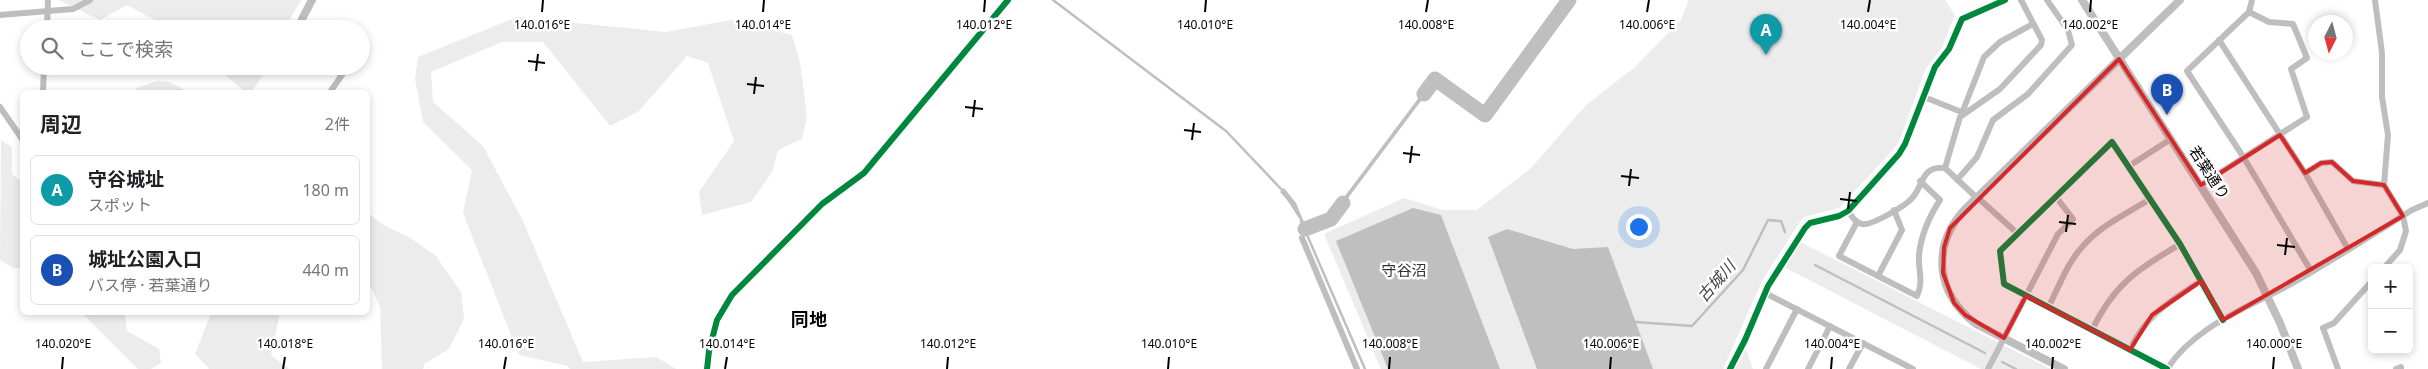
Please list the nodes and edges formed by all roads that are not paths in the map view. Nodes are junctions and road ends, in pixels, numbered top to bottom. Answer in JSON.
{"nodes":[{"id":1,"x":48,"y":0,"type":"edge"},
{"id":2,"x":90,"y":0,"type":"edge"},
{"id":3,"x":312,"y":0,"type":"edge"},
{"id":4,"x":1008,"y":0,"type":"edge"},
{"id":5,"x":2005,"y":0,"type":"edge"},
{"id":6,"x":2021,"y":0,"type":"edge"},
{"id":7,"x":2047,"y":0,"type":"edge"},
{"id":8,"x":2082,"y":0,"type":"edge"},
{"id":9,"x":2180,"y":0,"type":"edge"},
{"id":10,"x":2252,"y":0,"type":"edge"},
{"id":11,"x":2375,"y":0,"type":"edge"},
{"id":12,"x":48,"y":11,"type":"junction"},
{"id":13,"x":2249,"y":12,"type":"junction"},
{"id":14,"x":0,"y":15,"type":"edge"},
{"id":15,"x":302,"y":19,"type":"edge"},
{"id":16,"x":48,"y":20,"type":"edge"},
{"id":17,"x":2033,"y":24,"type":"junction"},
{"id":18,"x":2219,"y":40,"type":"junction"},
{"id":19,"x":2119,"y":59,"type":"junction"},
{"id":20,"x":44,"y":75,"type":"edge"},
{"id":21,"x":342,"y":75,"type":"edge"},
{"id":22,"x":43,"y":90,"type":"edge"},
{"id":23,"x":331,"y":90,"type":"edge"},
{"id":24,"x":1924,"y":97,"type":"junction"},
{"id":25,"x":0,"y":107,"type":"edge"},
{"id":26,"x":1963,"y":113,"type":"junction"},
{"id":27,"x":2280,"y":135,"type":"junction"},
{"id":28,"x":20,"y":136,"type":"edge"},
{"id":29,"x":2171,"y":139,"type":"junction"},
{"id":30,"x":2244,"y":158,"type":"junction"},
{"id":31,"x":2129,"y":166,"type":"junction"},
{"id":32,"x":1945,"y":168,"type":"junction"},
{"id":33,"x":2305,"y":173,"type":"junction"},
{"id":34,"x":1957,"y":180,"type":"junction"},
{"id":35,"x":1920,"y":181,"type":"junction"},
{"id":36,"x":2201,"y":185,"type":"junction"},
{"id":37,"x":2384,"y":186,"type":"junction"},
{"id":38,"x":2056,"y":196,"type":"junction"},
{"id":39,"x":1977,"y":198,"type":"junction"},
{"id":40,"x":2150,"y":199,"type":"junction"},
{"id":41,"x":2428,"y":203,"type":"edge"},
{"id":42,"x":1894,"y":210,"type":"junction"},
{"id":43,"x":1848,"y":211,"type":"junction"},
{"id":44,"x":2403,"y":216,"type":"junction"},
{"id":45,"x":1856,"y":222,"type":"junction"},
{"id":46,"x":2018,"y":233,"type":"junction"},
{"id":47,"x":1302,"y":238,"type":"dead end"},
{"id":48,"x":2180,"y":244,"type":"junction"},
{"id":49,"x":2348,"y":249,"type":"junction"},
{"id":50,"x":2387,"y":264,"type":"edge"},
{"id":51,"x":2311,"y":271,"type":"junction"},
{"id":52,"x":1878,"y":276,"type":"junction"},
{"id":53,"x":2201,"y":281,"type":"junction"},
{"id":54,"x":2368,"y":285,"type":"edge"},
{"id":55,"x":1765,"y":293,"type":"junction"},
{"id":56,"x":2026,"y":296,"type":"junction"},
{"id":57,"x":2268,"y":296,"type":"junction"},
{"id":58,"x":2048,"y":308,"type":"junction"},
{"id":59,"x":1797,"y":309,"type":"junction"},
{"id":60,"x":2223,"y":320,"type":"junction"},
{"id":61,"x":1830,"y":326,"type":"junction"},
{"id":62,"x":2092,"y":330,"type":"junction"},
{"id":63,"x":2004,"y":338,"type":"junction"},
{"id":64,"x":1863,"y":343,"type":"junction"},
{"id":65,"x":2130,"y":350,"type":"junction"},
{"id":66,"x":1900,"y":366,"type":"edge"},
{"id":67,"x":707,"y":369,"type":"edge"},
{"id":68,"x":1357,"y":369,"type":"edge"},
{"id":69,"x":1730,"y":369,"type":"edge"},
{"id":70,"x":1766,"y":369,"type":"edge"},
{"id":71,"x":1808,"y":369,"type":"edge"},
{"id":72,"x":1850,"y":369,"type":"edge"},
{"id":73,"x":1913,"y":369,"type":"edge"},
{"id":74,"x":1988,"y":369,"type":"edge"},
{"id":75,"x":2064,"y":369,"type":"edge"},
{"id":76,"x":2167,"y":369,"type":"edge"},
{"id":77,"x":2298,"y":369,"type":"edge"},
{"id":78,"x":2338,"y":369,"type":"edge"},
{"id":79,"x":2396,"y":369,"type":"edge"},
{"id":80,"x":2401,"y":369,"type":"edge"}],
"edges":[{"from":1,"to":12,"type":"street"},
{"from":2,"to":12,"type":"street"},
{"from":3,"to":15,"type":"street"},
{"from":4,"to":67,"type":"street"},
{"from":5,"to":24,"type":"street"},
{"from":6,"to":17,"type":"street"},
{"from":7,"to":34,"type":"street"},
{"from":8,"to":19,"type":"street","name":"若葉通り"},
{"from":9,"to":19,"type":"street"},
{"from":10,"to":13,"type":"street"},
{"from":11,"to":37,"type":"street"},
{"from":12,"to":14,"type":"street"},
{"from":12,"to":16,"type":"street"},
{"from":13,"to":18,"type":"street"},
{"from":13,"to":27,"type":"street"},
{"from":17,"to":26,"type":"street"},
{"from":17,"to":26,"type":"street"},
{"from":18,"to":27,"type":"street"},
{"from":18,"to":30,"type":"street"},
{"from":19,"to":29,"type":"street","name":"若葉通り"},
{"from":19,"to":39,"type":"street"},
{"from":20,"to":22,"type":"street"},
{"from":21,"to":23,"type":"street"},
{"from":24,"to":26,"type":"street"},
{"from":24,"to":43,"type":"street"},
{"from":25,"to":28,"type":"street"},
{"from":26,"to":32,"type":"street"},
{"from":27,"to":30,"type":"street"},
{"from":27,"to":33,"type":"street"},
{"from":29,"to":31,"type":"street"},
{"from":29,"to":36,"type":"street","name":"若葉通り"},
{"from":30,"to":36,"type":"street"},
{"from":30,"to":51,"type":"street"},
{"from":31,"to":38,"type":"street"},
{"from":31,"to":40,"type":"street"},
{"from":32,"to":34,"type":"street"},
{"from":32,"to":35,"type":"street"},
{"from":33,"to":37,"type":"street"},
{"from":33,"to":49,"type":"street"},
{"from":34,"to":39,"type":"street"},
{"from":35,"to":42,"type":"street"},
{"from":35,"to":52,"type":"street"},
{"from":36,"to":57,"type":"street","name":"若葉通り"},
{"from":37,"to":44,"type":"street"},
{"from":38,"to":46,"type":"street"},
{"from":38,"to":56,"type":"street"},
{"from":39,"to":46,"type":"street"},
{"from":39,"to":63,"type":"street"},
{"from":40,"to":48,"type":"street"},
{"from":40,"to":58,"type":"street"},
{"from":41,"to":44,"type":"street"},
{"from":42,"to":45,"type":"street"},
{"from":42,"to":52,"type":"street"},
{"from":43,"to":45,"type":"street"},
{"from":43,"to":55,"type":"street"},
{"from":44,"to":49,"type":"street"},
{"from":44,"to":50,"type":"street"},
{"from":45,"to":52,"type":"street"},
{"from":46,"to":56,"type":"street"},
{"from":47,"to":68,"type":"street"},
{"from":48,"to":53,"type":"street"},
{"from":48,"to":62,"type":"street"},
{"from":49,"to":51,"type":"street"},
{"from":51,"to":57,"type":"street"},
{"from":53,"to":60,"type":"street"},
{"from":53,"to":65,"type":"street"},
{"from":54,"to":78,"type":"street"},
{"from":55,"to":59,"type":"street"},
{"from":55,"to":69,"type":"street"},
{"from":56,"to":58,"type":"street"},
{"from":56,"to":63,"type":"street"},
{"from":57,"to":60,"type":"street"},
{"from":57,"to":77,"type":"street","name":"若葉通り"},
{"from":58,"to":62,"type":"street"},
{"from":59,"to":61,"type":"street"},
{"from":59,"to":70,"type":"street"},
{"from":60,"to":76,"type":"street"},
{"from":61,"to":64,"type":"street"},
{"from":61,"to":71,"type":"street"},
{"from":62,"to":65,"type":"street"},
{"from":63,"to":74,"type":"street"},
{"from":63,"to":75,"type":"street"},
{"from":64,"to":66,"type":"street"},
{"from":64,"to":72,"type":"street"},
{"from":65,"to":76,"type":"street"},
{"from":66,"to":73,"type":"street"},
{"from":79,"to":80,"type":"street"}]}
